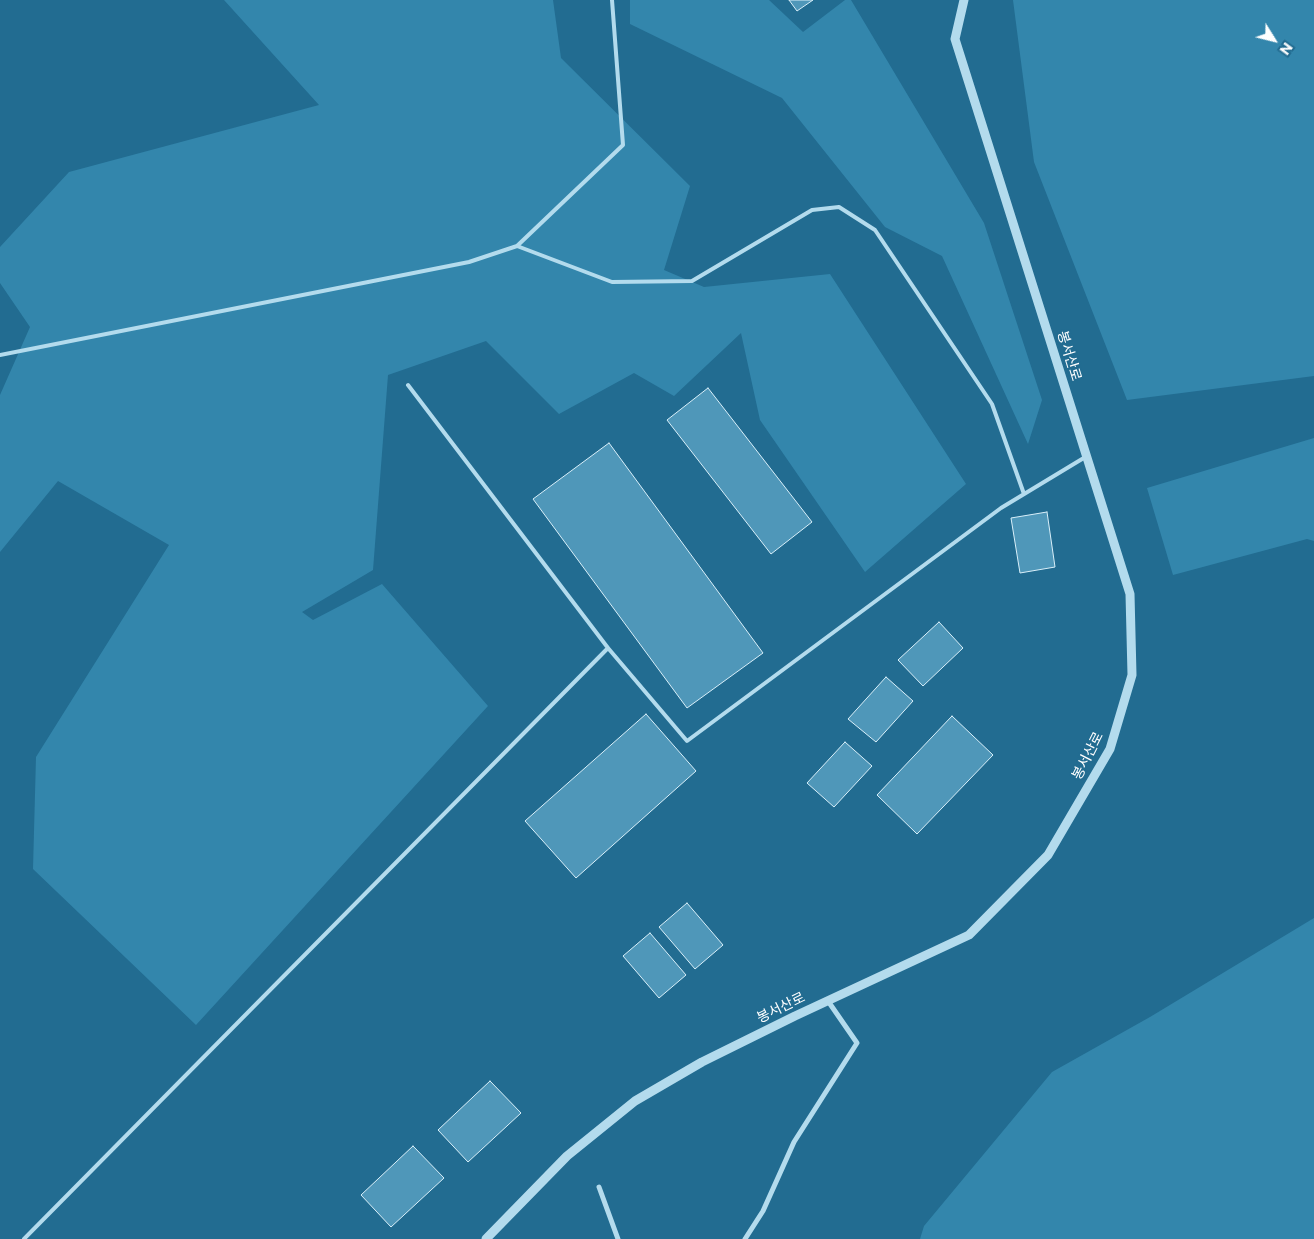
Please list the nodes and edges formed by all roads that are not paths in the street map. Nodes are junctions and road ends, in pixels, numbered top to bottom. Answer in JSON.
{"nodes":[{"id":1,"x":612,"y":0,"type":"edge"},
{"id":2,"x":964,"y":0,"type":"edge"},
{"id":3,"x":517,"y":246,"type":"junction"},
{"id":4,"x":0,"y":355,"type":"edge"},
{"id":5,"x":408,"y":385,"type":"dead end"},
{"id":6,"x":1086,"y":456,"type":"junction"},
{"id":7,"x":1024,"y":494,"type":"junction"},
{"id":8,"x":608,"y":648,"type":"junction"},
{"id":9,"x":828,"y":1001,"type":"junction"},
{"id":10,"x":599,"y":1187,"type":"dead end"},
{"id":11,"x":24,"y":1239,"type":"edge"},
{"id":12,"x":486,"y":1239,"type":"edge"},
{"id":13,"x":618,"y":1239,"type":"edge"},
{"id":14,"x":745,"y":1239,"type":"edge"}],
"edges":[{"from":1,"to":3,"type":"lane"},
{"from":2,"to":6,"type":"street","name":"봉서산로"},
{"from":3,"to":4,"type":"lane"},
{"from":3,"to":7,"type":"lane"},
{"from":5,"to":8,"type":"lane"},
{"from":6,"to":7,"type":"lane"},
{"from":6,"to":9,"type":"street","name":"봉서산로"},
{"from":7,"to":8,"type":"lane"},
{"from":8,"to":11,"type":"lane"},
{"from":9,"to":12,"type":"street","name":"봉서산로"},
{"from":9,"to":14,"type":"street"},
{"from":10,"to":13,"type":"street"}]}
